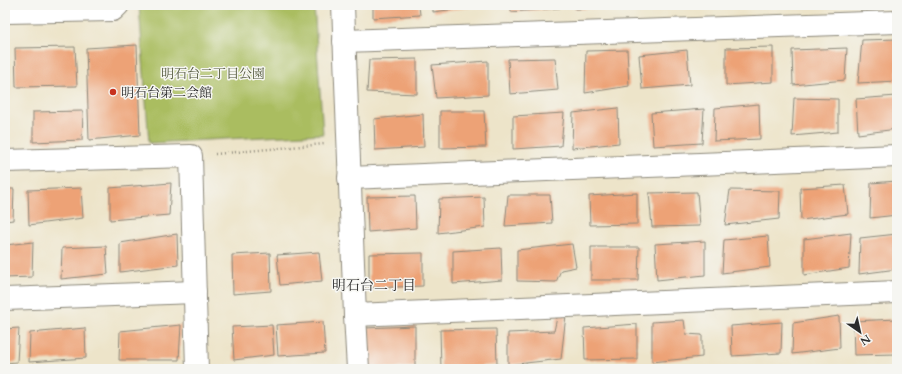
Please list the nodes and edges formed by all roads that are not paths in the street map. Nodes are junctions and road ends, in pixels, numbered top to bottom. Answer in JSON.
{"nodes":[{"id":1,"x":118,"y":5,"type":"edge"},
{"id":2,"x":343,"y":5,"type":"edge"},
{"id":3,"x":5,"y":12,"type":"edge"},
{"id":4,"x":897,"y":22,"type":"edge"},
{"id":5,"x":344,"y":41,"type":"junction"},
{"id":6,"x":897,"y":156,"type":"edge"},
{"id":7,"x":5,"y":161,"type":"edge"},
{"id":8,"x":349,"y":178,"type":"junction"},
{"id":9,"x":195,"y":292,"type":"junction"},
{"id":10,"x":897,"y":292,"type":"edge"},
{"id":11,"x":5,"y":299,"type":"edge"},
{"id":12,"x":354,"y":315,"type":"junction"},
{"id":13,"x":197,"y":369,"type":"edge"},
{"id":14,"x":358,"y":369,"type":"edge"}],
"edges":[{"from":1,"to":3,"type":"street"},
{"from":2,"to":5,"type":"street"},
{"from":4,"to":5,"type":"street"},
{"from":5,"to":8,"type":"street"},
{"from":6,"to":8,"type":"street"},
{"from":7,"to":9,"type":"street"},
{"from":8,"to":12,"type":"street"},
{"from":9,"to":11,"type":"street"},
{"from":9,"to":13,"type":"street"},
{"from":10,"to":12,"type":"street"},
{"from":12,"to":14,"type":"street"}]}
